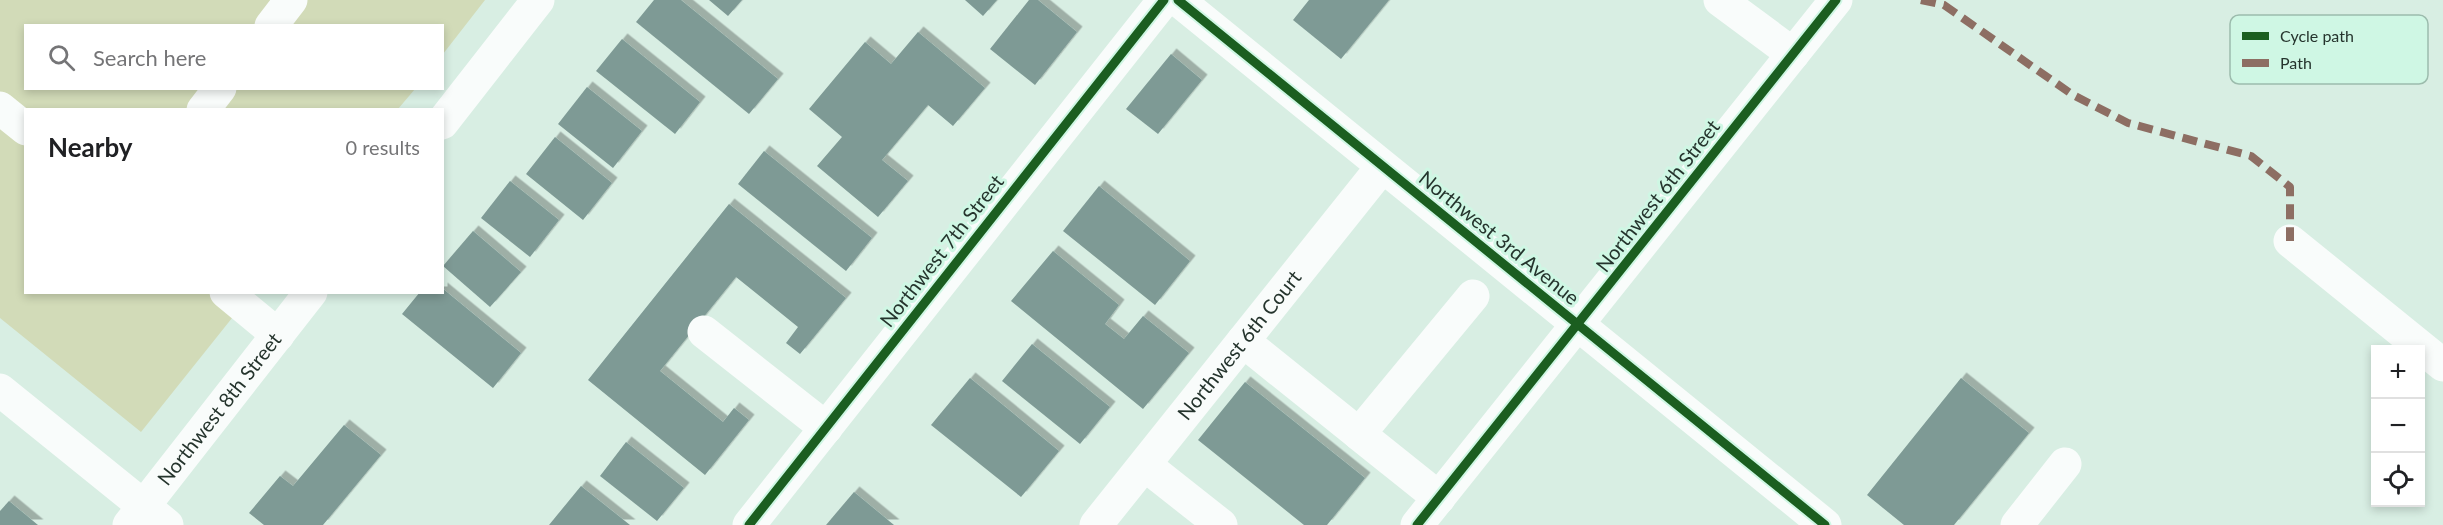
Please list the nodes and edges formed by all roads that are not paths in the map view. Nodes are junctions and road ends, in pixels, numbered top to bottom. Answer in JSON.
{"nodes":[{"id":1,"x":291,"y":0,"type":"edge"},
{"id":2,"x":538,"y":0,"type":"edge"},
{"id":3,"x":1164,"y":0,"type":"edge"},
{"id":4,"x":1178,"y":0,"type":"edge"},
{"id":5,"x":1720,"y":0,"type":"edge"},
{"id":6,"x":1836,"y":0,"type":"edge"},
{"id":7,"x":272,"y":24,"type":"edge"},
{"id":8,"x":1793,"y":54,"type":"junction"},
{"id":9,"x":218,"y":90,"type":"edge"},
{"id":10,"x":0,"y":108,"type":"edge"},
{"id":11,"x":204,"y":108,"type":"edge"},
{"id":12,"x":444,"y":120,"type":"edge"},
{"id":13,"x":24,"y":127,"type":"edge"},
{"id":14,"x":1382,"y":167,"type":"junction"},
{"id":15,"x":2290,"y":241,"type":"dead end"},
{"id":16,"x":228,"y":294,"type":"edge"},
{"id":17,"x":309,"y":294,"type":"edge"},
{"id":18,"x":1473,"y":296,"type":"dead end"},
{"id":19,"x":1579,"y":325,"type":"junction"},
{"id":20,"x":704,"y":333,"type":"dead end"},
{"id":21,"x":278,"y":335,"type":"junction"},
{"id":22,"x":1243,"y":341,"type":"junction"},
{"id":23,"x":2442,"y":363,"type":"edge"},
{"id":24,"x":0,"y":390,"type":"edge"},
{"id":25,"x":826,"y":428,"type":"junction"},
{"id":26,"x":1359,"y":434,"type":"junction"},
{"id":27,"x":2065,"y":464,"type":"dead end"},
{"id":28,"x":1145,"y":465,"type":"junction"},
{"id":29,"x":1439,"y":498,"type":"junction"},
{"id":30,"x":147,"y":519,"type":"edge"},
{"id":31,"x":749,"y":525,"type":"edge"},
{"id":32,"x":1096,"y":525,"type":"edge"},
{"id":33,"x":1221,"y":525,"type":"edge"},
{"id":34,"x":1417,"y":525,"type":"edge"},
{"id":35,"x":1825,"y":525,"type":"edge"},
{"id":36,"x":2017,"y":525,"type":"edge"}],
"edges":[{"from":1,"to":7,"type":"street"},
{"from":2,"to":12,"type":"street"},
{"from":3,"to":25,"type":"street","name":"Northwest 7th Street"},
{"from":4,"to":14,"type":"street","name":"Northwest 3rd Avenue"},
{"from":5,"to":8,"type":"street"},
{"from":6,"to":8,"type":"street","name":"Northwest 6th Street"},
{"from":8,"to":19,"type":"street","name":"Northwest 6th Street"},
{"from":9,"to":11,"type":"street"},
{"from":10,"to":13,"type":"street"},
{"from":14,"to":19,"type":"street","name":"Northwest 3rd Avenue"},
{"from":14,"to":22,"type":"street","name":"Northwest 6th Court"},
{"from":15,"to":23,"type":"street"},
{"from":16,"to":21,"type":"street"},
{"from":17,"to":21,"type":"street","name":"Northwest 8th Street"},
{"from":18,"to":26,"type":"street"},
{"from":19,"to":29,"type":"street","name":"Northwest 6th Street"},
{"from":19,"to":35,"type":"street","name":"Northwest 3rd Avenue"},
{"from":20,"to":25,"type":"street"},
{"from":21,"to":30,"type":"street","name":"Northwest 8th Street"},
{"from":22,"to":26,"type":"street"},
{"from":22,"to":28,"type":"street","name":"Northwest 6th Court"},
{"from":24,"to":30,"type":"street"},
{"from":25,"to":31,"type":"street","name":"Northwest 7th Street"},
{"from":26,"to":29,"type":"street"},
{"from":27,"to":36,"type":"street"},
{"from":28,"to":32,"type":"street","name":"Northwest 6th Court"},
{"from":28,"to":33,"type":"street"},
{"from":29,"to":34,"type":"street","name":"Northwest 6th Street"}]}
